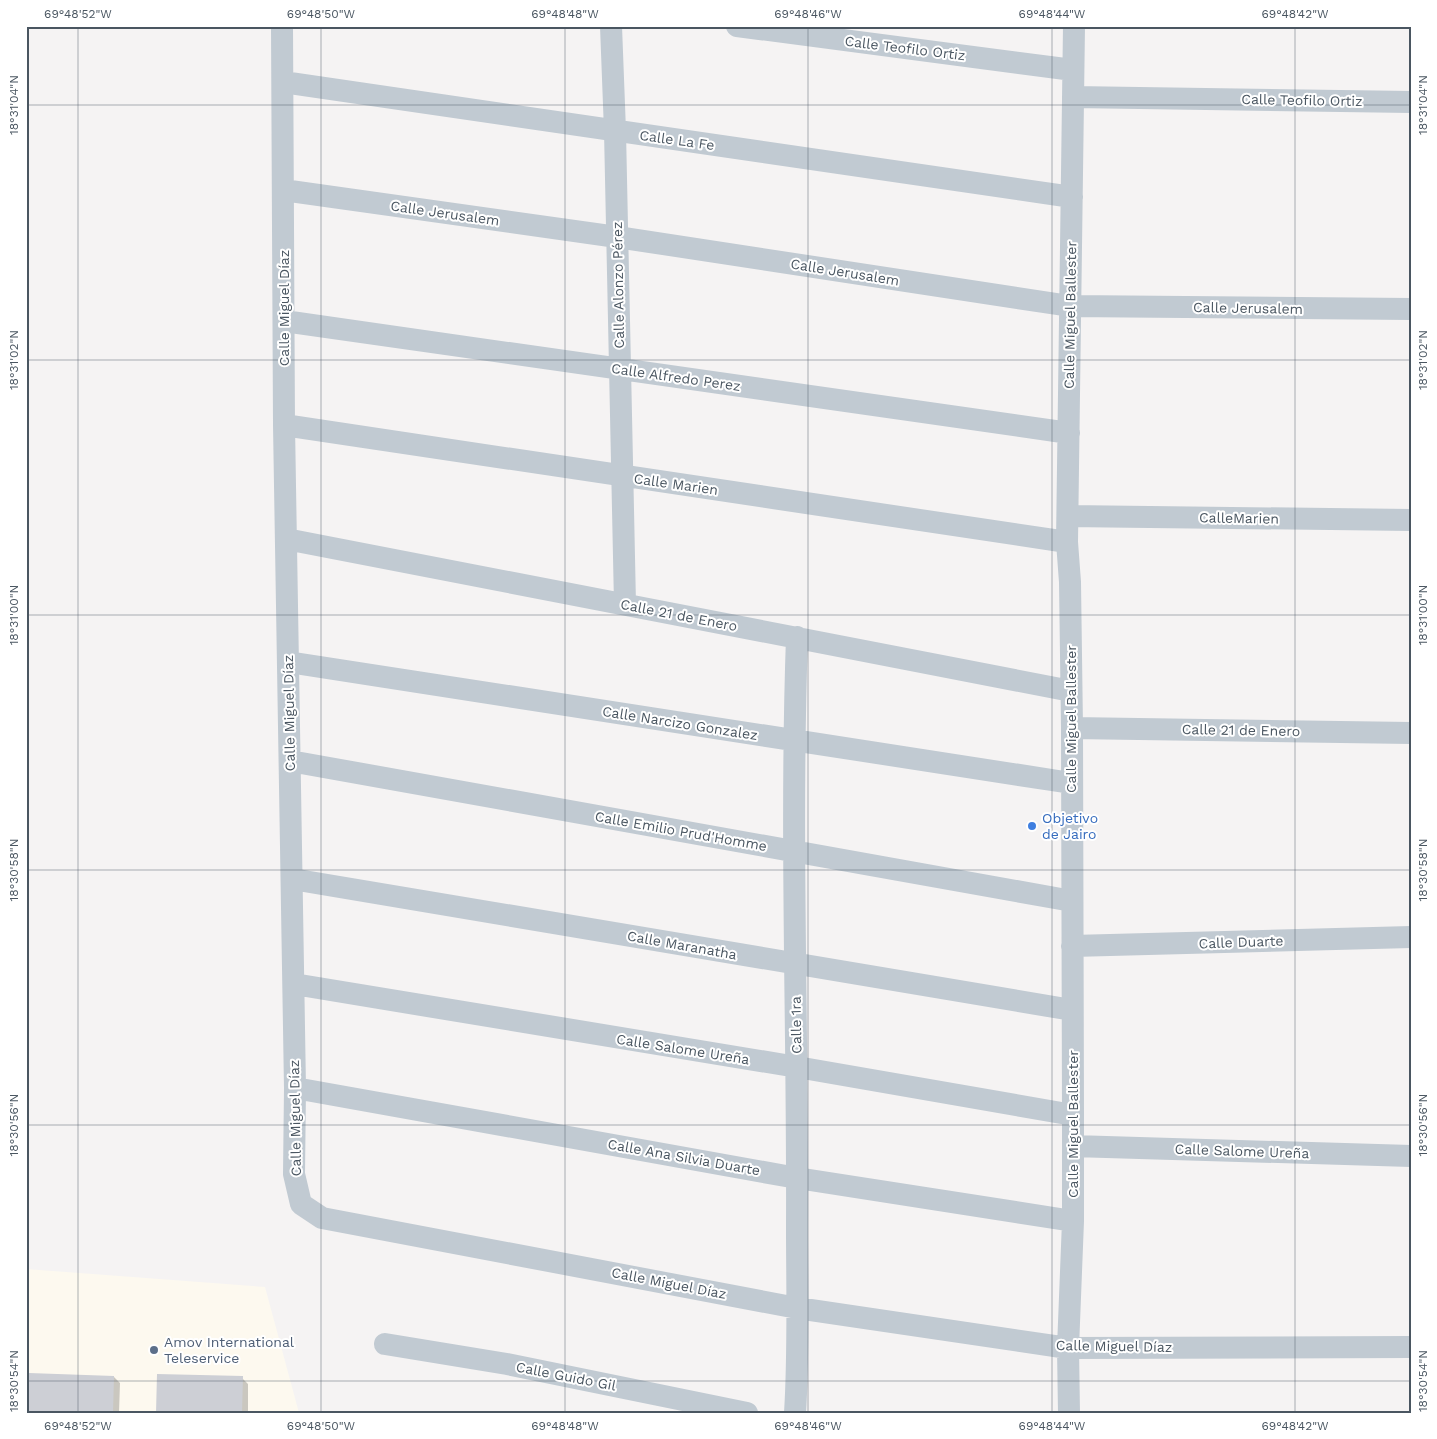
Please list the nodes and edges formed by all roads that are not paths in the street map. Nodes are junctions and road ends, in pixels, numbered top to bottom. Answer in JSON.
{"nodes":[{"id":1,"x":282,"y":26,"type":"edge"},
{"id":2,"x":611,"y":26,"type":"edge"},
{"id":3,"x":736,"y":26,"type":"edge"},
{"id":4,"x":1074,"y":26,"type":"edge"},
{"id":5,"x":1073,"y":70,"type":"junction"},
{"id":6,"x":282,"y":82,"type":"junction"},
{"id":7,"x":1073,"y":97,"type":"junction"},
{"id":8,"x":1411,"y":102,"type":"edge"},
{"id":9,"x":615,"y":131,"type":"junction"},
{"id":10,"x":283,"y":190,"type":"junction"},
{"id":11,"x":1072,"y":197,"type":"junction"},
{"id":12,"x":617,"y":237,"type":"junction"},
{"id":13,"x":1070,"y":306,"type":"junction"},
{"id":14,"x":1411,"y":310,"type":"edge"},
{"id":15,"x":284,"y":321,"type":"junction"},
{"id":16,"x":620,"y":370,"type":"junction"},
{"id":17,"x":284,"y":425,"type":"junction"},
{"id":18,"x":1069,"y":433,"type":"junction"},
{"id":19,"x":622,"y":476,"type":"junction"},
{"id":20,"x":1068,"y":516,"type":"junction"},
{"id":21,"x":1411,"y":520,"type":"edge"},
{"id":22,"x":286,"y":539,"type":"junction"},
{"id":23,"x":1068,"y":542,"type":"junction"},
{"id":24,"x":625,"y":604,"type":"junction"},
{"id":25,"x":797,"y":637,"type":"junction"},
{"id":26,"x":288,"y":662,"type":"junction"},
{"id":27,"x":1070,"y":691,"type":"junction"},
{"id":28,"x":1072,"y":728,"type":"junction"},
{"id":29,"x":1411,"y":733,"type":"edge"},
{"id":30,"x":793,"y":740,"type":"junction"},
{"id":31,"x":290,"y":761,"type":"junction"},
{"id":32,"x":1071,"y":783,"type":"junction"},
{"id":33,"x":793,"y":851,"type":"junction"},
{"id":34,"x":292,"y":879,"type":"junction"},
{"id":35,"x":1072,"y":901,"type":"junction"},
{"id":36,"x":1411,"y":937,"type":"edge"},
{"id":37,"x":1072,"y":946,"type":"junction"},
{"id":38,"x":794,"y":964,"type":"junction"},
{"id":39,"x":294,"y":984,"type":"junction"},
{"id":40,"x":1072,"y":1010,"type":"junction"},
{"id":41,"x":797,"y":1067,"type":"junction"},
{"id":42,"x":295,"y":1088,"type":"junction"},
{"id":43,"x":1073,"y":1115,"type":"junction"},
{"id":44,"x":1073,"y":1146,"type":"junction"},
{"id":45,"x":1411,"y":1156,"type":"edge"},
{"id":46,"x":798,"y":1178,"type":"junction"},
{"id":47,"x":1073,"y":1221,"type":"junction"},
{"id":48,"x":797,"y":1308,"type":"junction"},
{"id":49,"x":385,"y":1344,"type":"dead end"},
{"id":50,"x":1411,"y":1347,"type":"edge"},
{"id":51,"x":1068,"y":1348,"type":"junction"},
{"id":52,"x":747,"y":1413,"type":"edge"},
{"id":53,"x":795,"y":1413,"type":"edge"},
{"id":54,"x":1069,"y":1413,"type":"edge"}],
"edges":[{"from":1,"to":6,"type":"street","name":"Calle Miguel Díaz"},
{"from":2,"to":9,"type":"street","name":"Calle Alonzo Pérez"},
{"from":3,"to":5,"type":"street","name":"Calle Teofilo Ortiz"},
{"from":4,"to":5,"type":"street","name":"Calle Miguel Ballester"},
{"from":5,"to":7,"type":"street","name":"Calle Miguel Ballester"},
{"from":6,"to":9,"type":"street","name":"Calle La Fe"},
{"from":6,"to":10,"type":"street","name":"Calle Miguel Díaz"},
{"from":7,"to":8,"type":"street","name":"Calle Teofilo Ortiz"},
{"from":7,"to":11,"type":"street","name":"Calle Miguel Ballester"},
{"from":9,"to":11,"type":"street","name":"Calle La Fe"},
{"from":9,"to":12,"type":"street","name":"Calle Alonzo Pérez"},
{"from":10,"to":12,"type":"street","name":"Calle Jerusalem"},
{"from":10,"to":15,"type":"street","name":"Calle Miguel Díaz"},
{"from":11,"to":13,"type":"street","name":"Calle Miguel Ballester"},
{"from":12,"to":13,"type":"street","name":"Calle Jerusalem"},
{"from":12,"to":16,"type":"street","name":"Calle Alonzo Pérez"},
{"from":13,"to":14,"type":"street","name":"Calle Jerusalem"},
{"from":13,"to":18,"type":"street","name":"Calle Miguel Ballester"},
{"from":15,"to":16,"type":"street","name":"Calle Alfredo Perez"},
{"from":15,"to":17,"type":"street","name":"Calle Miguel Díaz"},
{"from":16,"to":18,"type":"street","name":"Calle Alfredo Perez"},
{"from":16,"to":19,"type":"street","name":"Calle Alonzo Pérez"},
{"from":17,"to":19,"type":"street","name":"Calle Marien"},
{"from":17,"to":22,"type":"street","name":"Calle Miguel Díaz"},
{"from":18,"to":20,"type":"street","name":"Calle Miguel Ballester"},
{"from":19,"to":23,"type":"street","name":"Calle Marien"},
{"from":19,"to":24,"type":"street","name":"Calle Alonzo Pérez"},
{"from":20,"to":21,"type":"street","name":"CalleMarien"},
{"from":20,"to":23,"type":"street","name":"Calle Miguel Ballester"},
{"from":22,"to":24,"type":"street","name":"Calle 21 de Enero"},
{"from":22,"to":26,"type":"street","name":"Calle Miguel Díaz"},
{"from":23,"to":27,"type":"street","name":"Calle Miguel Ballester"},
{"from":24,"to":25,"type":"street","name":"Calle 21 de Enero"},
{"from":25,"to":27,"type":"street","name":"Calle 21 de Enero"},
{"from":25,"to":30,"type":"street","name":"Calle 1ra"},
{"from":26,"to":30,"type":"street","name":"Calle Narcizo Gonzalez"},
{"from":26,"to":31,"type":"street","name":"Calle Miguel Díaz"},
{"from":27,"to":28,"type":"street","name":"Calle Miguel Ballester"},
{"from":28,"to":29,"type":"street","name":"Calle 21 de Enero"},
{"from":28,"to":32,"type":"street","name":"Calle Miguel Ballester"},
{"from":30,"to":32,"type":"street","name":"Calle Narcizo Gonzalez"},
{"from":30,"to":33,"type":"street","name":"Calle 1ra"},
{"from":31,"to":33,"type":"street","name":"Calle Emilio Prud'Homme"},
{"from":31,"to":34,"type":"street","name":"Calle Miguel Díaz"},
{"from":32,"to":35,"type":"street","name":"Calle Miguel Ballester"},
{"from":33,"to":35,"type":"street","name":"Calle Emilio Prud'Homme"},
{"from":33,"to":38,"type":"street","name":"Calle 1ra"},
{"from":34,"to":38,"type":"street","name":"Calle Maranatha"},
{"from":34,"to":39,"type":"street","name":"Calle Miguel Díaz"},
{"from":35,"to":37,"type":"street","name":"Calle Miguel Ballester"},
{"from":36,"to":37,"type":"street","name":"Calle Duarte"},
{"from":37,"to":40,"type":"street","name":"Calle Miguel Ballester"},
{"from":38,"to":40,"type":"street","name":"Calle Maranatha"},
{"from":38,"to":41,"type":"street","name":"Calle 1ra"},
{"from":39,"to":41,"type":"street","name":"Calle Salome Ureña"},
{"from":39,"to":42,"type":"street","name":"Calle Miguel Díaz"},
{"from":40,"to":43,"type":"street","name":"Calle Miguel Ballester"},
{"from":41,"to":43,"type":"street","name":"Calle Salome Ureña"},
{"from":41,"to":46,"type":"street","name":"Calle 1ra"},
{"from":42,"to":46,"type":"street","name":"Calle Ana Silvia Duarte"},
{"from":42,"to":48,"type":"street","name":"Calle Miguel Díaz"},
{"from":43,"to":44,"type":"street","name":"Calle Miguel Ballester"},
{"from":44,"to":45,"type":"street","name":"Calle Salome Ureña"},
{"from":44,"to":47,"type":"street","name":"Calle Miguel Ballester"},
{"from":46,"to":47,"type":"street","name":"Calle Ana Silvia Duarte"},
{"from":46,"to":48,"type":"street","name":"Calle 1ra"},
{"from":47,"to":51,"type":"street","name":"Calle Miguel Ballester"},
{"from":48,"to":51,"type":"street","name":"Calle Miguel Díaz"},
{"from":48,"to":53,"type":"street","name":"Calle 1ra"},
{"from":49,"to":52,"type":"street","name":"Calle Guido Gil"},
{"from":50,"to":51,"type":"street","name":"Calle Miguel Díaz"},
{"from":51,"to":54,"type":"street","name":"Calle Miguel Ballester"}]}
